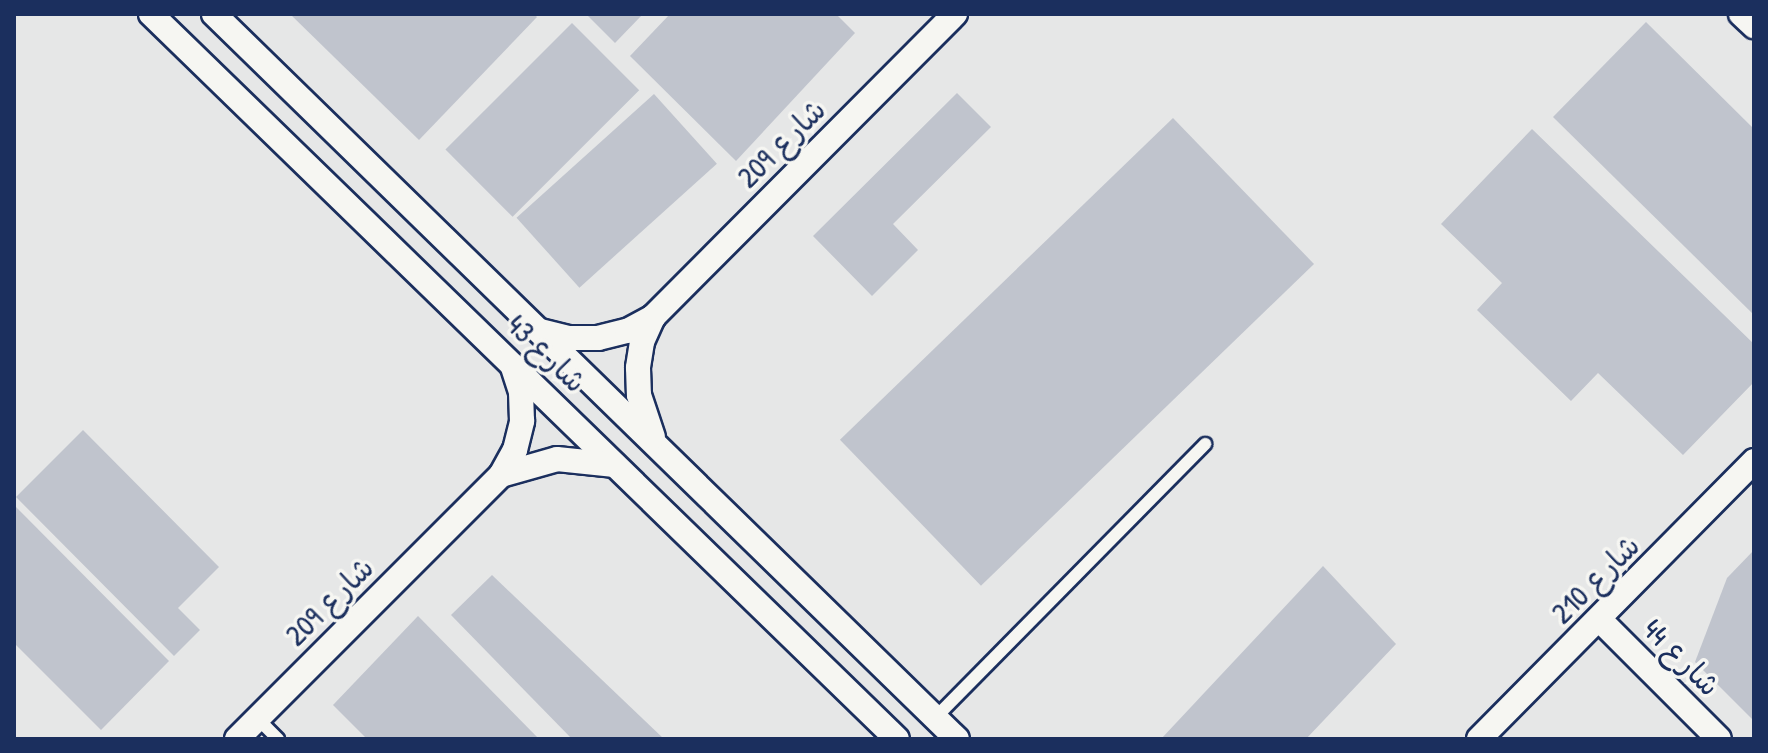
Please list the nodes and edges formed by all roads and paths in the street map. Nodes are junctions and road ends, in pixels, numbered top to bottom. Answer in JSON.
{"nodes":[{"id":1,"x":151,"y":14,"type":"edge"},
{"id":2,"x":214,"y":14,"type":"edge"},
{"id":3,"x":955,"y":14,"type":"edge"},
{"id":4,"x":1741,"y":14,"type":"edge"},
{"id":5,"x":1754,"y":26,"type":"edge"},
{"id":6,"x":653,"y":317,"type":"junction"},
{"id":7,"x":539,"y":331,"type":"junction"},
{"id":8,"x":512,"y":365,"type":"junction"},
{"id":9,"x":1205,"y":444,"type":"dead end"},
{"id":10,"x":658,"y":446,"type":"junction"},
{"id":11,"x":1754,"y":461,"type":"edge"},
{"id":12,"x":615,"y":465,"type":"junction"},
{"id":13,"x":501,"y":475,"type":"junction"},
{"id":14,"x":1600,"y":620,"type":"junction"},
{"id":15,"x":257,"y":718,"type":"junction"},
{"id":16,"x":935,"y":718,"type":"junction"},
{"id":17,"x":237,"y":739,"type":"edge"},
{"id":18,"x":278,"y":739,"type":"edge"},
{"id":19,"x":897,"y":739,"type":"edge"},
{"id":20,"x":957,"y":739,"type":"edge"},
{"id":21,"x":1479,"y":739,"type":"edge"},
{"id":22,"x":1719,"y":739,"type":"edge"}],
"edges":[{"from":1,"to":8,"type":"street","name":"شارع 43"},
{"from":2,"to":7,"type":"street","name":"شارع 43"},
{"from":3,"to":6,"type":"street","name":"شارع 209"},
{"from":4,"to":5,"type":"street"},
{"from":6,"to":7,"type":"street","name":"شارع 209"},
{"from":6,"to":10,"type":"street","name":"شارع 209"},
{"from":7,"to":10,"type":"street","name":"شارع 43"},
{"from":8,"to":12,"type":"street","name":"شارع 43"},
{"from":8,"to":13,"type":"street","name":"شارع 209"},
{"from":9,"to":16,"type":"lane"},
{"from":10,"to":16,"type":"street","name":"شارع 43"},
{"from":11,"to":14,"type":"street","name":"شارع 210"},
{"from":12,"to":13,"type":"street","name":"شارع 209"},
{"from":12,"to":19,"type":"street","name":"شارع 43"},
{"from":13,"to":15,"type":"street","name":"شارع 209"},
{"from":14,"to":21,"type":"street","name":"شارع 210"},
{"from":14,"to":22,"type":"street","name":"شارع 44"},
{"from":15,"to":17,"type":"street","name":"شارع 209"},
{"from":15,"to":18,"type":"lane"},
{"from":16,"to":20,"type":"street","name":"شارع 43"}]}
